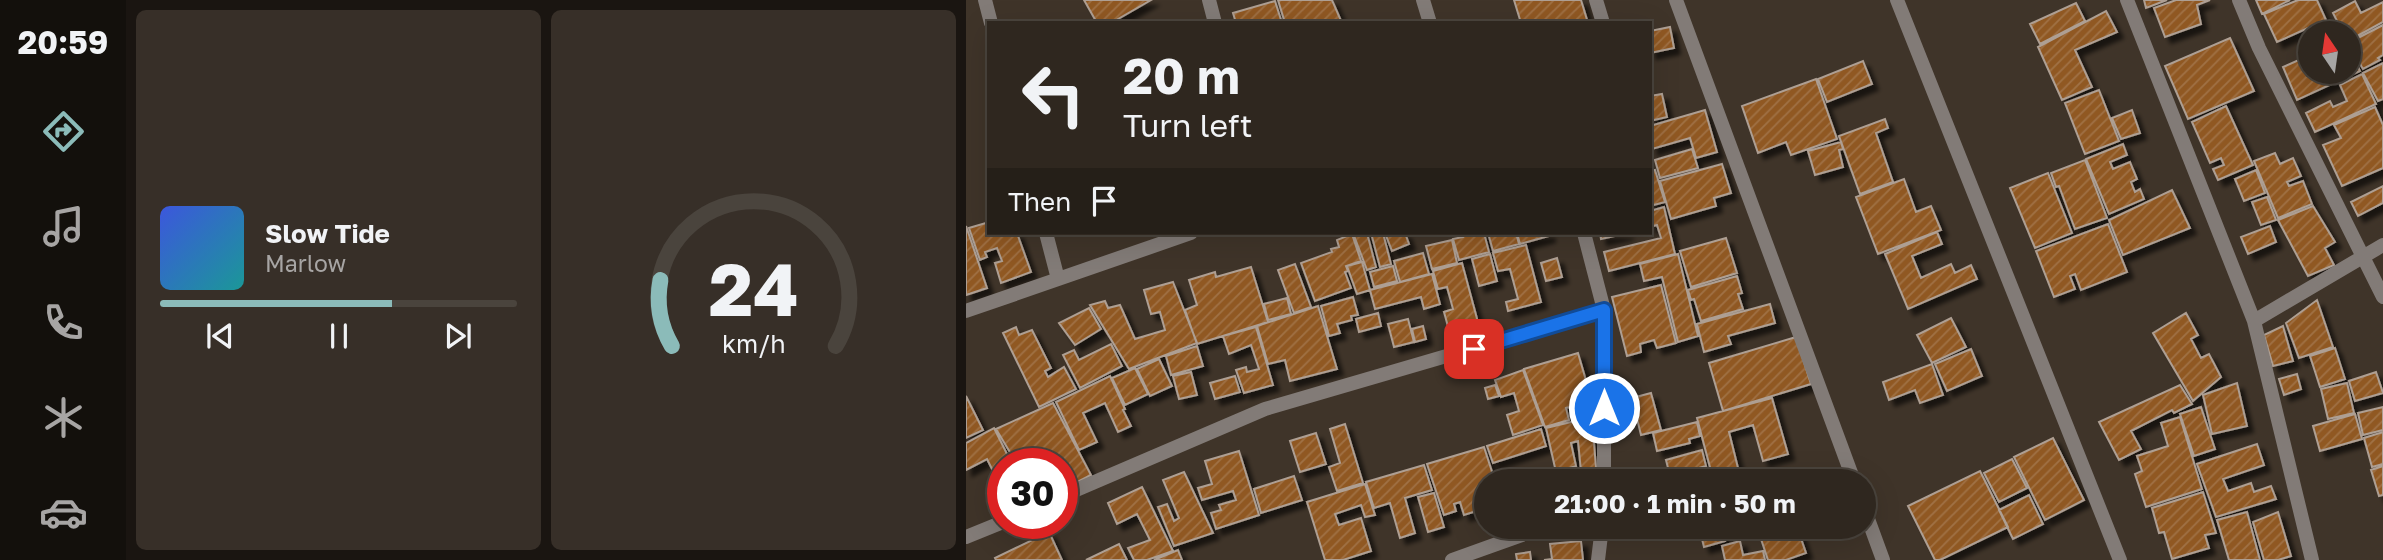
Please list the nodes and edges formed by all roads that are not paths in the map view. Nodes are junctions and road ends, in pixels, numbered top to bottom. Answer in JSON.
{"nodes":[{"id":1,"x":985,"y":0,"type":"edge"},
{"id":2,"x":1209,"y":0,"type":"edge"},
{"id":3,"x":1423,"y":0,"type":"edge"},
{"id":4,"x":1595,"y":0,"type":"edge"},
{"id":5,"x":1676,"y":0,"type":"edge"},
{"id":6,"x":1897,"y":0,"type":"edge"},
{"id":7,"x":2127,"y":0,"type":"edge"},
{"id":8,"x":2239,"y":0,"type":"edge"},
{"id":9,"x":990,"y":21,"type":"edge"},
{"id":10,"x":1214,"y":21,"type":"edge"},
{"id":11,"x":1429,"y":21,"type":"edge"},
{"id":12,"x":1603,"y":21,"type":"edge"},
{"id":13,"x":1047,"y":235,"type":"edge"},
{"id":14,"x":1185,"y":235,"type":"edge"},
{"id":15,"x":1585,"y":235,"type":"edge"},
{"id":16,"x":2383,"y":245,"type":"edge"},
{"id":17,"x":2363,"y":258,"type":"junction"},
{"id":18,"x":1058,"y":279,"type":"junction"},
{"id":19,"x":2383,"y":297,"type":"edge"},
{"id":20,"x":1604,"y":310,"type":"junction"},
{"id":21,"x":966,"y":311,"type":"edge"},
{"id":22,"x":2254,"y":321,"type":"junction"},
{"id":23,"x":1604,"y":469,"type":"edge"},
{"id":24,"x":1850,"y":469,"type":"edge"},
{"id":25,"x":1078,"y":489,"type":"edge"},
{"id":26,"x":987,"y":528,"type":"edge"},
{"id":27,"x":966,"y":537,"type":"edge"},
{"id":28,"x":1511,"y":539,"type":"edge"},
{"id":29,"x":1600,"y":539,"type":"edge"},
{"id":30,"x":1875,"y":539,"type":"edge"},
{"id":31,"x":1452,"y":560,"type":"edge"},
{"id":32,"x":1598,"y":560,"type":"edge"},
{"id":33,"x":1883,"y":560,"type":"edge"},
{"id":34,"x":2120,"y":560,"type":"edge"},
{"id":35,"x":2312,"y":560,"type":"edge"}],
"edges":[{"from":1,"to":9,"type":"street"},
{"from":2,"to":10,"type":"street"},
{"from":3,"to":11,"type":"street"},
{"from":4,"to":12,"type":"street"},
{"from":5,"to":24,"type":"street"},
{"from":6,"to":34,"type":"street"},
{"from":7,"to":22,"type":"street"},
{"from":8,"to":17,"type":"street"},
{"from":13,"to":18,"type":"street"},
{"from":14,"to":18,"type":"street"},
{"from":15,"to":20,"type":"street"},
{"from":16,"to":17,"type":"street"},
{"from":17,"to":19,"type":"street"},
{"from":17,"to":22,"type":"street"},
{"from":18,"to":21,"type":"street"},
{"from":20,"to":23,"type":"street"},
{"from":20,"to":25,"type":"street"},
{"from":22,"to":35,"type":"street"},
{"from":26,"to":27,"type":"street"},
{"from":28,"to":31,"type":"street"},
{"from":29,"to":32,"type":"street"},
{"from":30,"to":33,"type":"street"}]}
